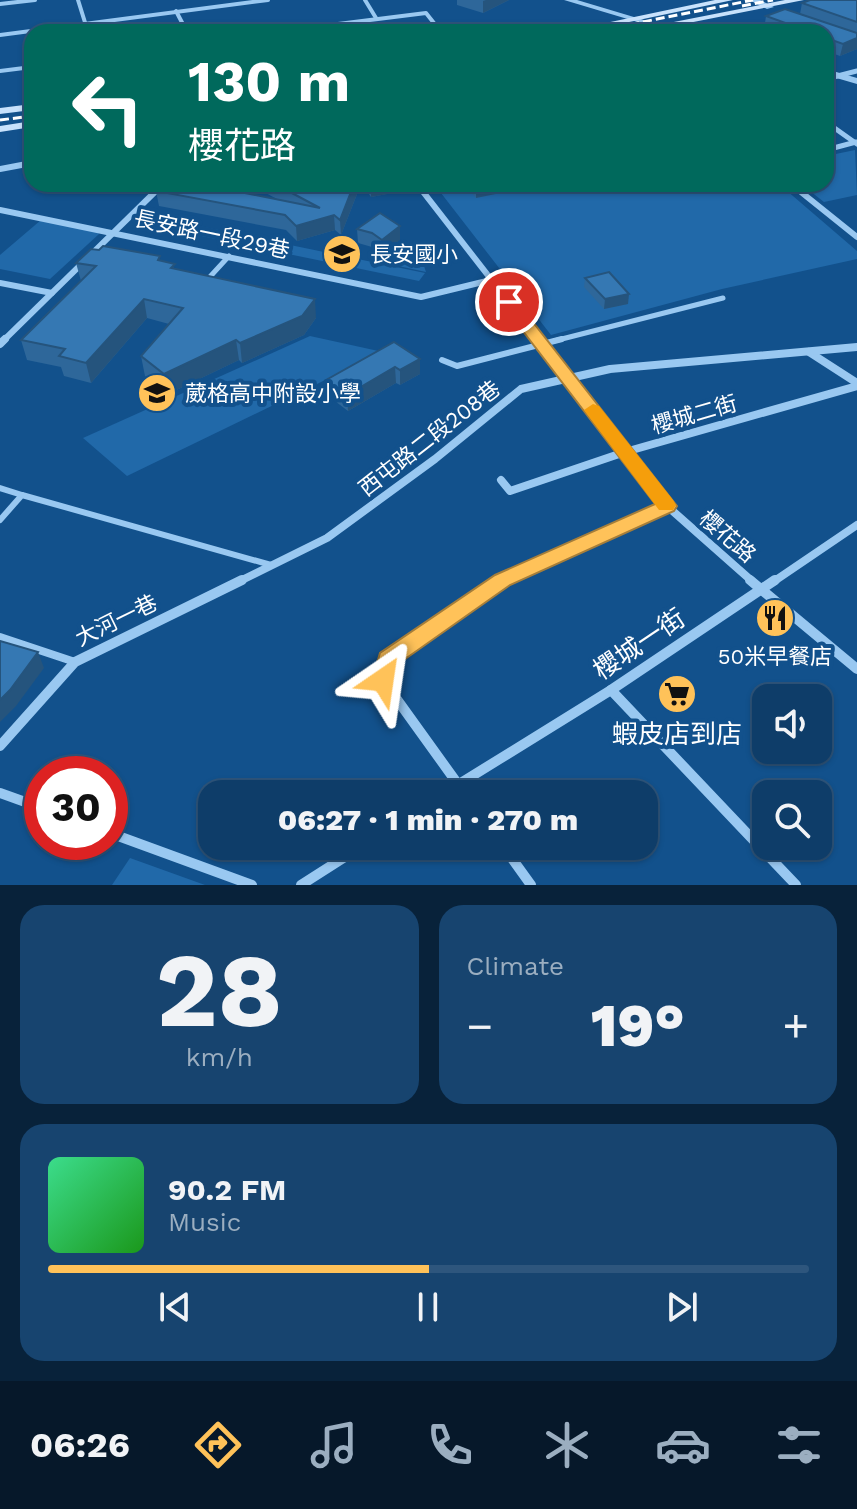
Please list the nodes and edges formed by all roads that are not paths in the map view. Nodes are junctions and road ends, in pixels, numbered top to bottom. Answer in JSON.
{"nodes":[{"id":1,"x":35,"y":0,"type":"edge"},
{"id":2,"x":78,"y":0,"type":"edge"},
{"id":3,"x":215,"y":0,"type":"edge"},
{"id":4,"x":268,"y":0,"type":"edge"},
{"id":5,"x":365,"y":0,"type":"edge"},
{"id":6,"x":568,"y":0,"type":"edge"},
{"id":7,"x":729,"y":0,"type":"edge"},
{"id":8,"x":753,"y":0,"type":"edge"},
{"id":9,"x":800,"y":0,"type":"edge"},
{"id":10,"x":0,"y":4,"type":"edge"},
{"id":11,"x":218,"y":6,"type":"junction"},
{"id":12,"x":770,"y":7,"type":"junction"},
{"id":13,"x":176,"y":11,"type":"junction"},
{"id":14,"x":792,"y":11,"type":"edge"},
{"id":15,"x":780,"y":14,"type":"edge"},
{"id":16,"x":376,"y":18,"type":"junction"},
{"id":17,"x":635,"y":20,"type":"junction"},
{"id":18,"x":85,"y":24,"type":"joint"},
{"id":19,"x":183,"y":24,"type":"edge"},
{"id":20,"x":332,"y":24,"type":"edge"},
{"id":21,"x":435,"y":24,"type":"edge"},
{"id":22,"x":613,"y":24,"type":"edge"},
{"id":23,"x":651,"y":24,"type":"edge"},
{"id":24,"x":671,"y":24,"type":"edge"},
{"id":25,"x":24,"y":32,"type":"edge"},
{"id":26,"x":0,"y":35,"type":"edge"},
{"id":27,"x":24,"y":68,"type":"edge"},
{"id":28,"x":0,"y":71,"type":"edge"},
{"id":29,"x":857,"y":71,"type":"edge"},
{"id":30,"x":834,"y":74,"type":"edge"},
{"id":31,"x":840,"y":76,"type":"junction"},
{"id":32,"x":834,"y":77,"type":"edge"},
{"id":33,"x":857,"y":81,"type":"edge"},
{"id":34,"x":24,"y":108,"type":"edge"},
{"id":35,"x":0,"y":111,"type":"edge"},
{"id":36,"x":24,"y":125,"type":"edge"},
{"id":37,"x":834,"y":128,"type":"edge"},
{"id":38,"x":0,"y":129,"type":"edge"},
{"id":39,"x":856,"y":143,"type":"edge"},
{"id":40,"x":834,"y":148,"type":"edge"},
{"id":41,"x":24,"y":164,"type":"edge"},
{"id":42,"x":0,"y":169,"type":"edge"},
{"id":43,"x":155,"y":192,"type":"edge"},
{"id":44,"x":423,"y":192,"type":"edge"},
{"id":45,"x":801,"y":192,"type":"edge"},
{"id":46,"x":0,"y":210,"type":"edge"},
{"id":47,"x":114,"y":232,"type":"junction"},
{"id":48,"x":857,"y":237,"type":"edge"},
{"id":49,"x":229,"y":256,"type":"junction"},
{"id":50,"x":491,"y":280,"type":"junction"},
{"id":51,"x":0,"y":283,"type":"edge"},
{"id":52,"x":199,"y":288,"type":"edge"},
{"id":53,"x":52,"y":293,"type":"junction"},
{"id":54,"x":723,"y":298,"type":"dead end"},
{"id":55,"x":0,"y":344,"type":"edge"},
{"id":56,"x":543,"y":346,"type":"junction"},
{"id":57,"x":857,"y":347,"type":"edge"},
{"id":58,"x":808,"y":351,"type":"junction"},
{"id":59,"x":442,"y":360,"type":"dead end"},
{"id":60,"x":568,"y":378,"type":"junction"},
{"id":61,"x":857,"y":384,"type":"edge"},
{"id":62,"x":625,"y":452,"type":"junction"},
{"id":63,"x":501,"y":480,"type":"dead end"},
{"id":64,"x":0,"y":488,"type":"edge"},
{"id":65,"x":22,"y":495,"type":"junction"},
{"id":66,"x":667,"y":506,"type":"junction"},
{"id":67,"x":0,"y":520,"type":"edge"},
{"id":68,"x":857,"y":525,"type":"edge"},
{"id":69,"x":275,"y":566,"type":"junction"},
{"id":70,"x":762,"y":588,"type":"junction"},
{"id":71,"x":0,"y":637,"type":"edge"},
{"id":72,"x":75,"y":662,"type":"junction"},
{"id":73,"x":857,"y":669,"type":"edge"},
{"id":74,"x":611,"y":690,"type":"junction"},
{"id":75,"x":0,"y":746,"type":"edge"},
{"id":76,"x":455,"y":780,"type":"edge"},
{"id":77,"x":475,"y":780,"type":"edge"},
{"id":78,"x":0,"y":793,"type":"edge"},
{"id":79,"x":24,"y":802,"type":"edge"},
{"id":80,"x":128,"y":840,"type":"edge"},
{"id":81,"x":340,"y":860,"type":"edge"},
{"id":82,"x":513,"y":860,"type":"edge"},
{"id":83,"x":252,"y":885,"type":"edge"},
{"id":84,"x":301,"y":885,"type":"edge"},
{"id":85,"x":531,"y":885,"type":"edge"},
{"id":86,"x":796,"y":885,"type":"edge"}],
"edges":[{"from":1,"to":10,"type":"lane"},
{"from":2,"to":18,"type":"lane"},
{"from":3,"to":11,"type":"lane"},
{"from":4,"to":11,"type":"lane"},
{"from":5,"to":16,"type":"lane"},
{"from":6,"to":17,"type":"street"},
{"from":7,"to":17,"type":"main road"},
{"from":8,"to":12,"type":"street"},
{"from":9,"to":12,"type":"main road"},
{"from":11,"to":13,"type":"lane"},
{"from":12,"to":14,"type":"main road"},
{"from":12,"to":15,"type":"main road"},
{"from":12,"to":24,"type":"main road"},
{"from":13,"to":18,"type":"lane"},
{"from":13,"to":19,"type":"lane"},
{"from":16,"to":20,"type":"lane"},
{"from":16,"to":21,"type":"lane"},
{"from":17,"to":22,"type":"main road"},
{"from":17,"to":23,"type":"street"},
{"from":25,"to":26,"type":"lane"},
{"from":27,"to":28,"type":"lane"},
{"from":29,"to":31,"type":"street"},
{"from":30,"to":31,"type":"street"},
{"from":31,"to":32,"type":"street"},
{"from":31,"to":33,"type":"street"},
{"from":34,"to":35,"type":"main road"},
{"from":36,"to":38,"type":"main road"},
{"from":37,"to":39,"type":"street"},
{"from":39,"to":40,"type":"street"},
{"from":41,"to":42,"type":"street"},
{"from":43,"to":47,"type":"street"},
{"from":44,"to":50,"type":"street","name":"櫻花路"},
{"from":45,"to":48,"type":"street"},
{"from":46,"to":47,"type":"street","name":"長安路一段29巷"},
{"from":47,"to":49,"type":"street","name":"長安路一段29巷"},
{"from":47,"to":53,"type":"street"},
{"from":49,"to":50,"type":"street","name":"長安路一段29巷"},
{"from":49,"to":52,"type":"lane"},
{"from":50,"to":56,"type":"street","name":"櫻花路"},
{"from":51,"to":53,"type":"street"},
{"from":53,"to":55,"type":"street"},
{"from":54,"to":56,"type":"lane"},
{"from":56,"to":59,"type":"lane"},
{"from":56,"to":60,"type":"street","name":"櫻花路"},
{"from":57,"to":58,"type":"street","name":"西屯路二段208巷"},
{"from":58,"to":60,"type":"street","name":"西屯路二段208巷"},
{"from":58,"to":61,"type":"street"},
{"from":60,"to":62,"type":"street","name":"櫻花路"},
{"from":60,"to":69,"type":"street","name":"西屯路二段208巷"},
{"from":61,"to":62,"type":"street","name":"櫻城二街"},
{"from":62,"to":63,"type":"street","name":"櫻城二街"},
{"from":62,"to":66,"type":"street","name":"櫻花路"},
{"from":64,"to":65,"type":"lane"},
{"from":65,"to":67,"type":"lane"},
{"from":65,"to":69,"type":"lane"},
{"from":66,"to":70,"type":"street","name":"櫻花路"},
{"from":66,"to":76,"type":"street"},
{"from":68,"to":70,"type":"street","name":"櫻城一街"},
{"from":69,"to":72,"type":"street","name":"大河一巷"},
{"from":70,"to":73,"type":"street","name":"櫻花路"},
{"from":70,"to":74,"type":"street","name":"櫻城一街"},
{"from":71,"to":72,"type":"lane"},
{"from":72,"to":75,"type":"street","name":"大河一巷"},
{"from":74,"to":77,"type":"street","name":"櫻城一街"},
{"from":74,"to":86,"type":"street"},
{"from":78,"to":79,"type":"street"},
{"from":80,"to":83,"type":"street"},
{"from":81,"to":84,"type":"street"},
{"from":82,"to":85,"type":"street"}]}
